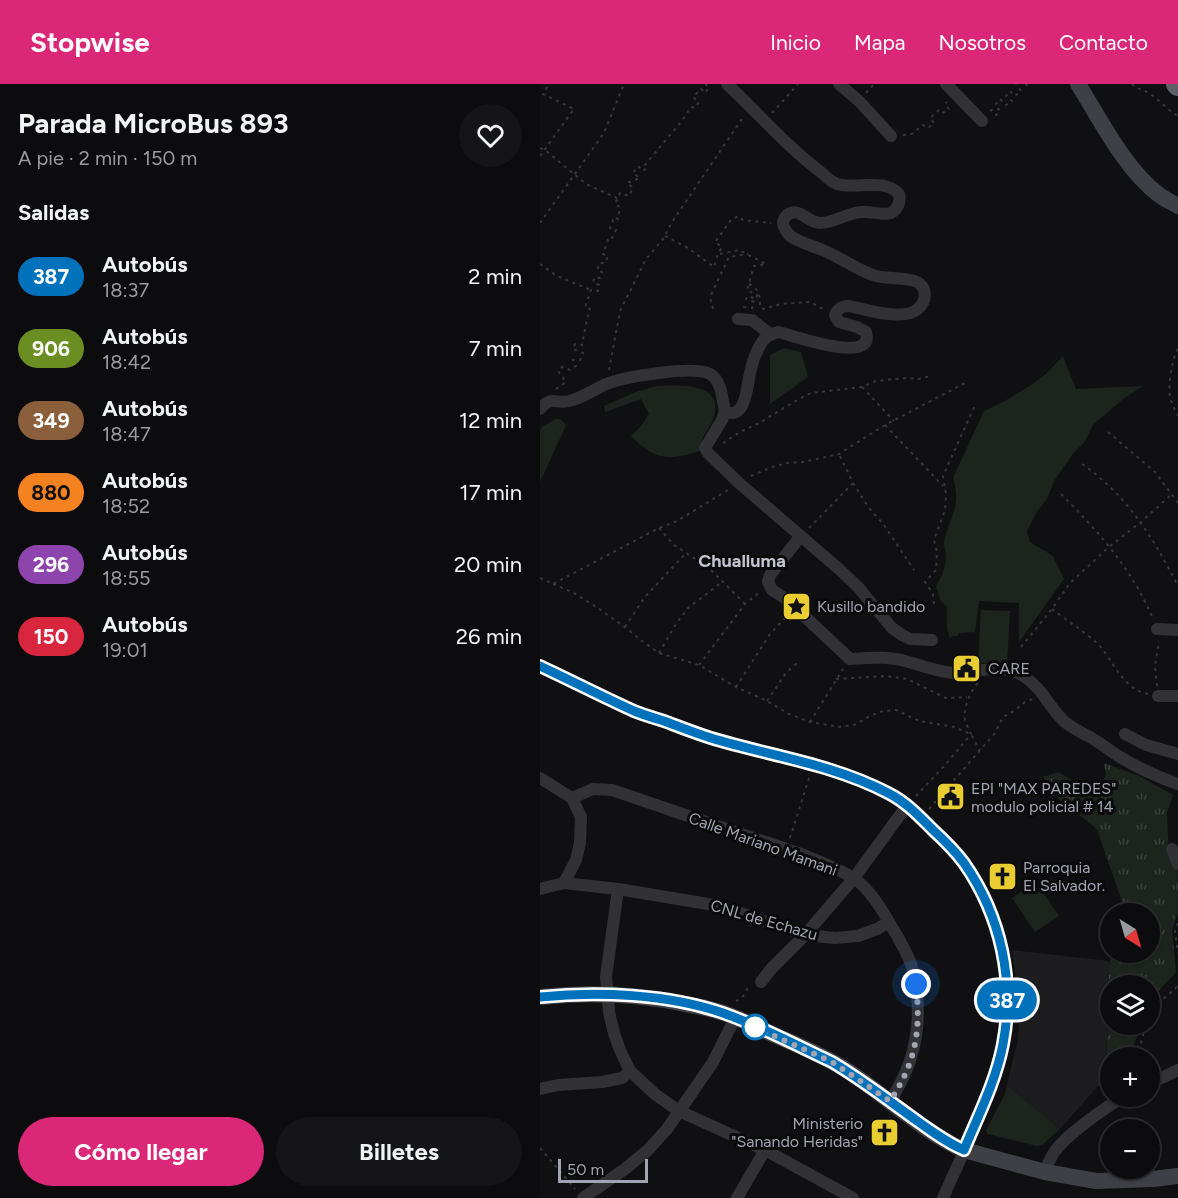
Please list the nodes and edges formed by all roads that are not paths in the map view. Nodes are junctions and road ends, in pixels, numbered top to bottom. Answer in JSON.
{"nodes":[{"id":1,"x":727,"y":84,"type":"edge"},
{"id":2,"x":839,"y":84,"type":"edge"},
{"id":3,"x":946,"y":84,"type":"edge"},
{"id":4,"x":1078,"y":84,"type":"edge"},
{"id":5,"x":982,"y":121,"type":"road end"},
{"id":6,"x":891,"y":136,"type":"road end"},
{"id":7,"x":1178,"y":206,"type":"edge"},
{"id":8,"x":738,"y":320,"type":"dead end"},
{"id":9,"x":770,"y":334,"type":"junction"},
{"id":10,"x":542,"y":403,"type":"edge"},
{"id":11,"x":724,"y":411,"type":"junction"},
{"id":12,"x":800,"y":537,"type":"junction"},
{"id":13,"x":1157,"y":629,"type":"road end"},
{"id":14,"x":1178,"y":630,"type":"edge"},
{"id":15,"x":932,"y":640,"type":"dead end"},
{"id":16,"x":540,"y":666,"type":"edge"},
{"id":17,"x":1158,"y":696,"type":"road end"},
{"id":18,"x":1178,"y":696,"type":"edge"},
{"id":19,"x":1125,"y":734,"type":"dead end"},
{"id":20,"x":1178,"y":754,"type":"edge"},
{"id":21,"x":540,"y":778,"type":"edge"},
{"id":22,"x":1178,"y":784,"type":"edge"},
{"id":23,"x":572,"y":798,"type":"junction"},
{"id":24,"x":908,"y":804,"type":"junction"},
{"id":25,"x":1172,"y":849,"type":"dead end"},
{"id":26,"x":1178,"y":864,"type":"edge"},
{"id":27,"x":854,"y":878,"type":"junction"},
{"id":28,"x":564,"y":883,"type":"junction"},
{"id":29,"x":540,"y":889,"type":"edge"},
{"id":30,"x":618,"y":890,"type":"junction"},
{"id":31,"x":889,"y":922,"type":"junction"},
{"id":32,"x":805,"y":935,"type":"junction"},
{"id":33,"x":761,"y":982,"type":"dead end"},
{"id":34,"x":607,"y":994,"type":"junction"},
{"id":35,"x":540,"y":997,"type":"edge"},
{"id":36,"x":734,"y":1010,"type":"junction"},
{"id":37,"x":1178,"y":1070,"type":"edge"},
{"id":38,"x":630,"y":1071,"type":"junction"},
{"id":39,"x":1160,"y":1079,"type":"edge"},
{"id":40,"x":540,"y":1089,"type":"edge"},
{"id":41,"x":890,"y":1101,"type":"junction"},
{"id":42,"x":1107,"y":1107,"type":"edge"},
{"id":43,"x":679,"y":1111,"type":"junction"},
{"id":44,"x":765,"y":1150,"type":"junction"},
{"id":45,"x":964,"y":1150,"type":"junction"},
{"id":46,"x":1045,"y":1172,"type":"junction"},
{"id":47,"x":1178,"y":1176,"type":"edge"},
{"id":48,"x":579,"y":1194,"type":"edge"},
{"id":49,"x":847,"y":1196,"type":"edge"},
{"id":50,"x":737,"y":1198,"type":"edge"},
{"id":51,"x":943,"y":1198,"type":"edge"}],
"edges":[{"from":1,"to":9,"type":"street"},
{"from":2,"to":6,"type":"street"},
{"from":3,"to":5,"type":"street"},
{"from":4,"to":7,"type":"main road"},
{"from":8,"to":9,"type":"street"},
{"from":9,"to":11,"type":"street"},
{"from":10,"to":11,"type":"street"},
{"from":11,"to":12,"type":"street"},
{"from":12,"to":15,"type":"street"},
{"from":12,"to":22,"type":"street"},
{"from":13,"to":14,"type":"street"},
{"from":16,"to":24,"type":"street"},
{"from":17,"to":18,"type":"street"},
{"from":19,"to":20,"type":"street"},
{"from":21,"to":23,"type":"street"},
{"from":23,"to":27,"type":"street","name":"Calle Mariano Mamani"},
{"from":23,"to":28,"type":"street"},
{"from":24,"to":27,"type":"street"},
{"from":24,"to":45,"type":"street"},
{"from":25,"to":26,"type":"street"},
{"from":27,"to":31,"type":"street","name":"Calle Mariano Mamani"},
{"from":27,"to":32,"type":"street"},
{"from":28,"to":29,"type":"street"},
{"from":28,"to":30,"type":"street","name":"CNL de Echazu"},
{"from":30,"to":32,"type":"street","name":"CNL de Echazu"},
{"from":30,"to":34,"type":"street"},
{"from":31,"to":32,"type":"street","name":"CNL de Echazu"},
{"from":31,"to":41,"type":"street","name":"Calle Mariano Mamani"},
{"from":32,"to":33,"type":"street"},
{"from":34,"to":35,"type":"main road"},
{"from":34,"to":36,"type":"main road"},
{"from":34,"to":38,"type":"street"},
{"from":36,"to":41,"type":"main road"},
{"from":36,"to":43,"type":"street"},
{"from":37,"to":39,"type":"street"},
{"from":38,"to":40,"type":"street"},
{"from":38,"to":43,"type":"street"},
{"from":41,"to":45,"type":"main road"},
{"from":42,"to":46,"type":"street"},
{"from":43,"to":44,"type":"street"},
{"from":43,"to":48,"type":"street"},
{"from":44,"to":49,"type":"street"},
{"from":44,"to":50,"type":"street"},
{"from":45,"to":46,"type":"main road"},
{"from":45,"to":51,"type":"street"},
{"from":46,"to":47,"type":"main road"}]}
